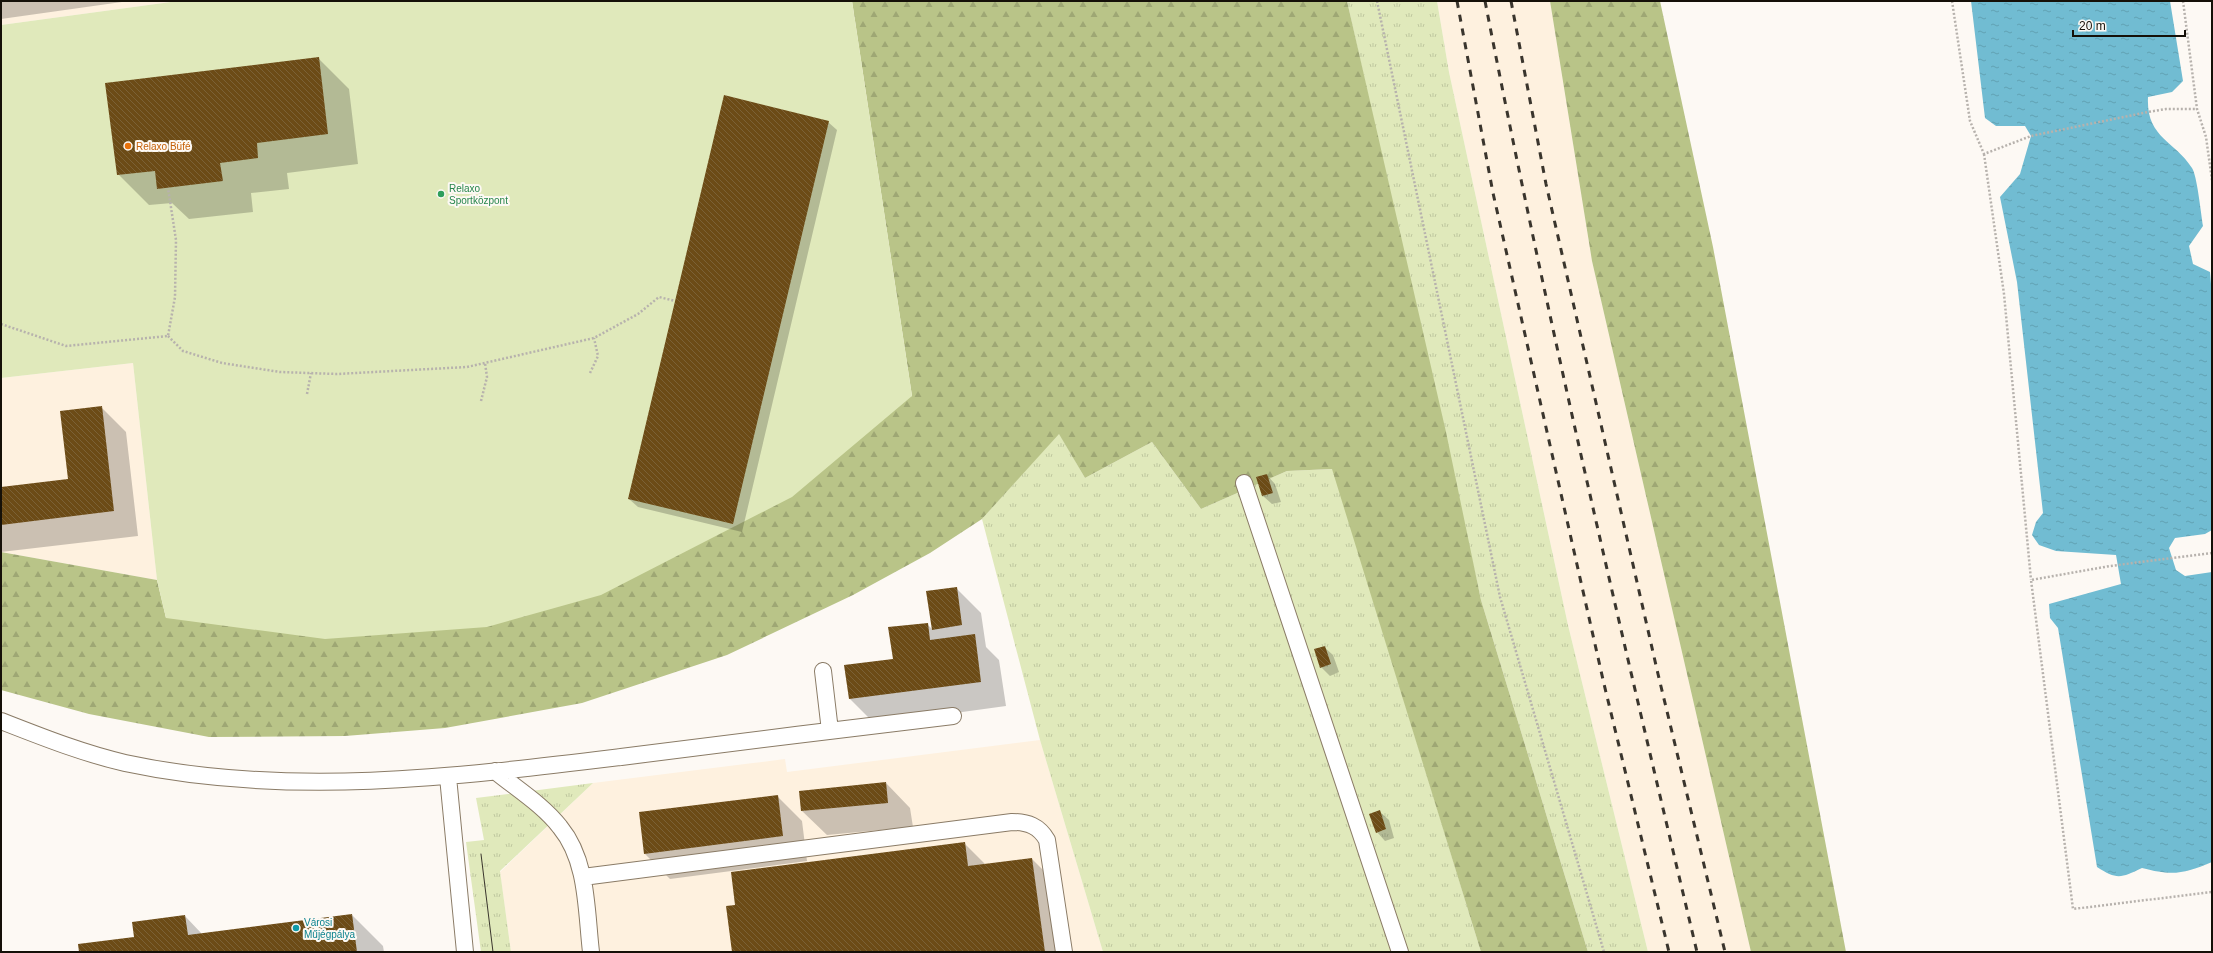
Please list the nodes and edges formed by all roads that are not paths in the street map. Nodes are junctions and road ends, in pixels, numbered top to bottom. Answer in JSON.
{"nodes":[{"id":1,"x":1244,"y":483,"type":"dead end"},
{"id":2,"x":823,"y":671,"type":"dead end"},
{"id":3,"x":953,"y":716,"type":"dead end"},
{"id":4,"x":1,"y":721,"type":"edge"},
{"id":5,"x":830,"y":731,"type":"junction"},
{"id":6,"x":495,"y":771,"type":"junction"},
{"id":7,"x":448,"y":777,"type":"junction"},
{"id":8,"x":583,"y":877,"type":"junction"},
{"id":9,"x":465,"y":952,"type":"edge"},
{"id":10,"x":591,"y":952,"type":"edge"},
{"id":11,"x":1064,"y":952,"type":"edge"},
{"id":12,"x":1400,"y":952,"type":"edge"}],
"edges":[{"from":1,"to":12,"type":"lane"},
{"from":2,"to":5,"type":"lane"},
{"from":3,"to":5,"type":"lane"},
{"from":4,"to":7,"type":"lane"},
{"from":5,"to":6,"type":"lane"},
{"from":6,"to":7,"type":"lane"},
{"from":6,"to":8,"type":"lane"},
{"from":7,"to":9,"type":"lane"},
{"from":8,"to":10,"type":"lane"},
{"from":8,"to":11,"type":"lane"}]}
